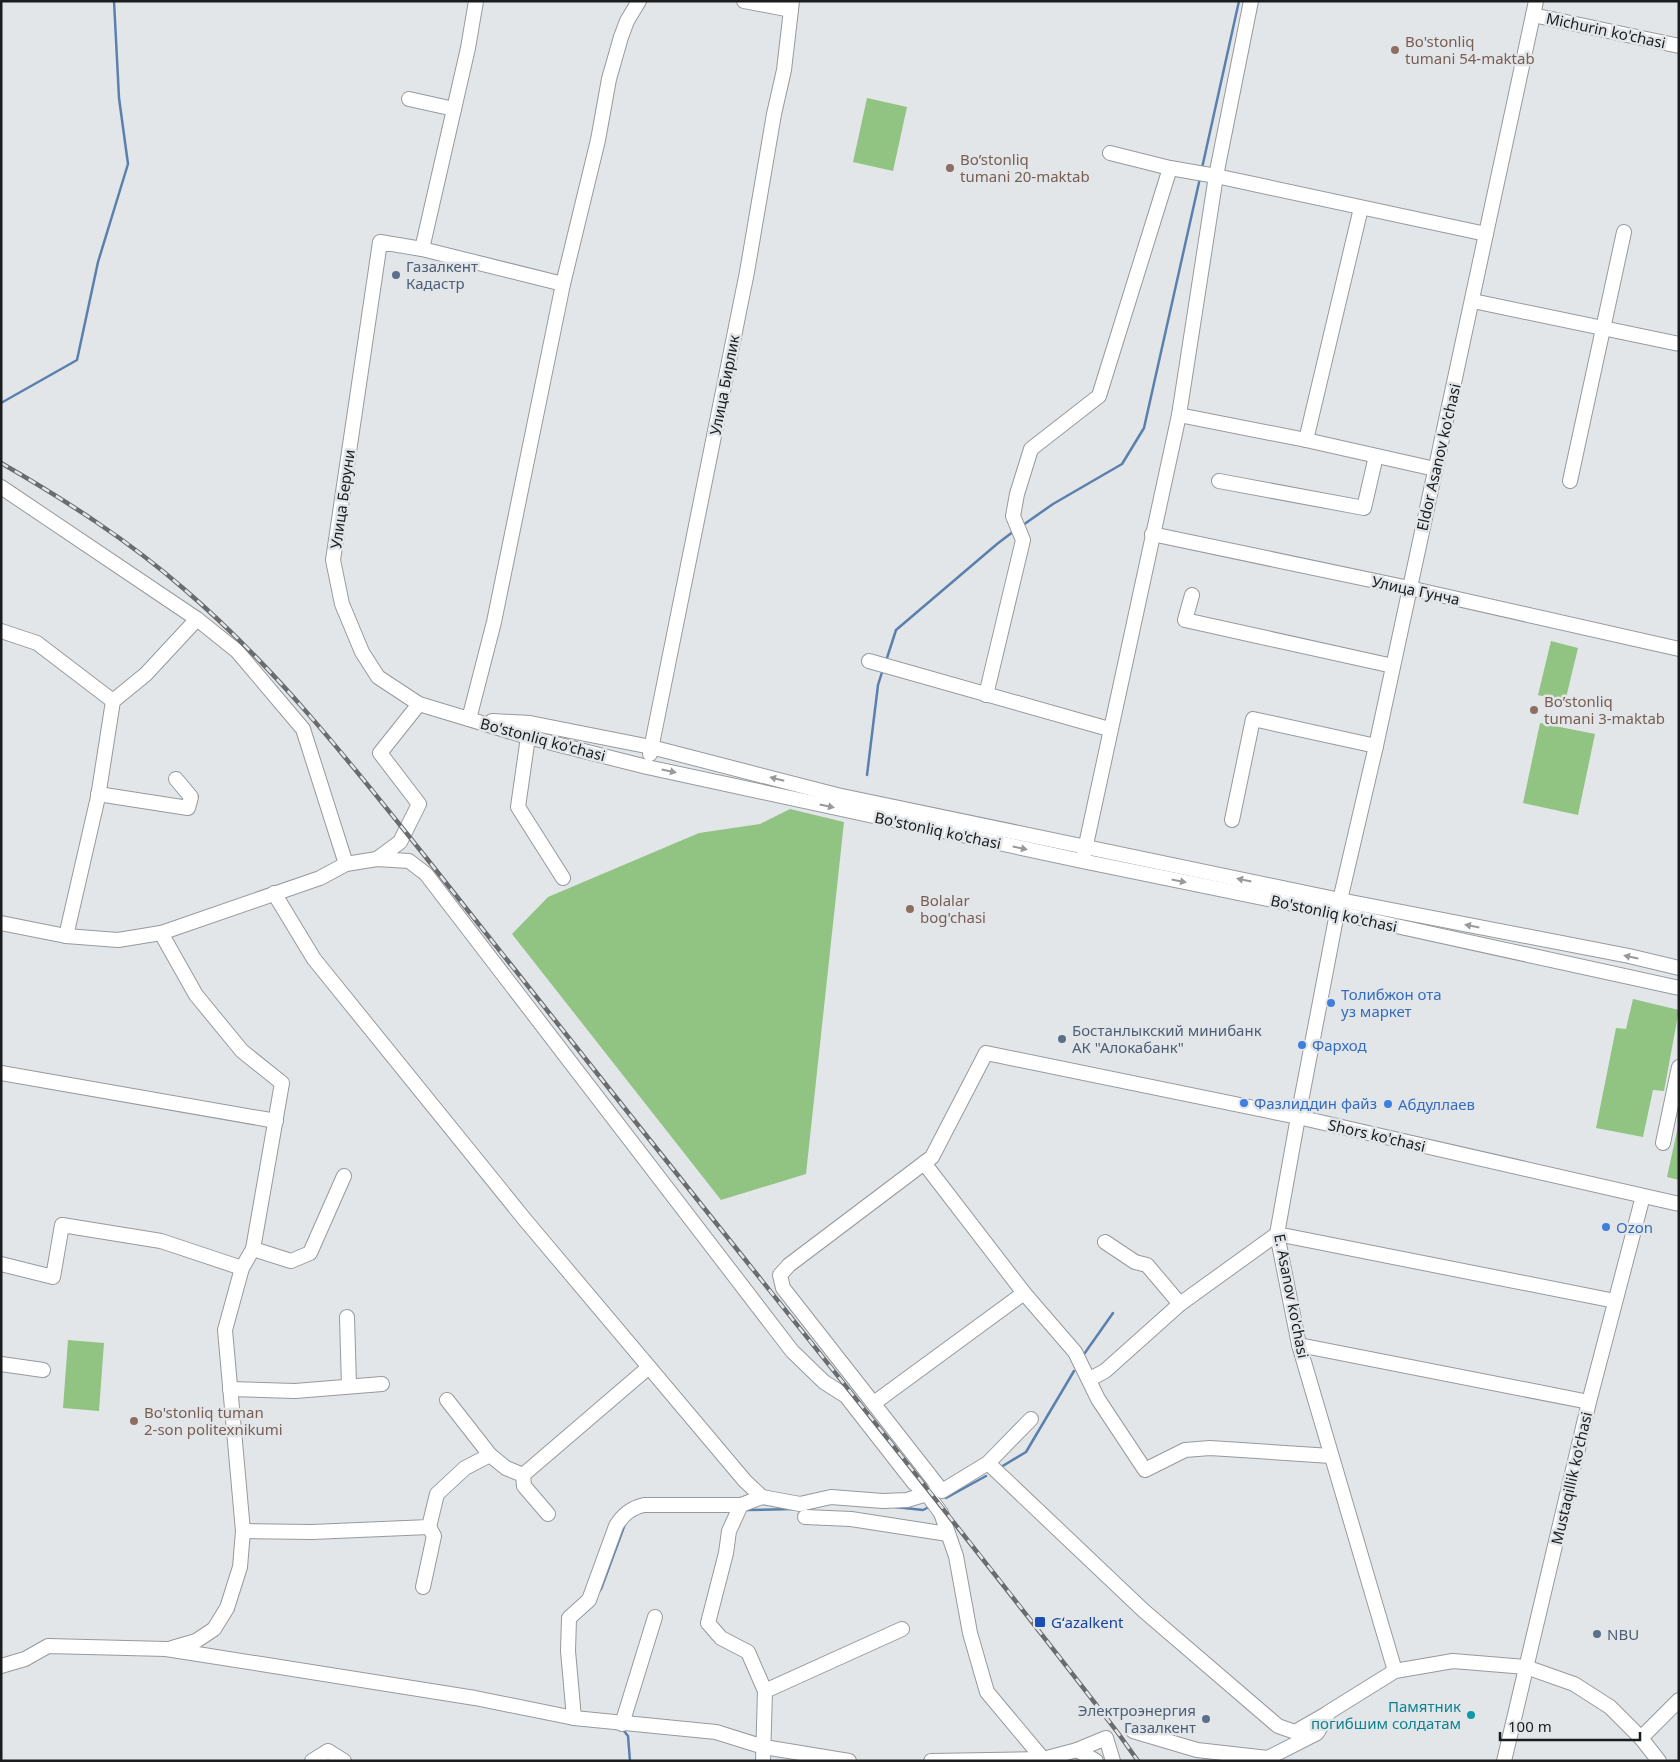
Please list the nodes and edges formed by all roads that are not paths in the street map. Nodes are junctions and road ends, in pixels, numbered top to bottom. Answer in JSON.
{"nodes":[{"id":1,"x":476,"y":1,"type":"edge"},
{"id":2,"x":639,"y":1,"type":"edge"},
{"id":3,"x":744,"y":1,"type":"edge"},
{"id":4,"x":1251,"y":1,"type":"edge"},
{"id":5,"x":791,"y":6,"type":"edge"},
{"id":6,"x":1535,"y":8,"type":"edge"},
{"id":7,"x":1679,"y":46,"type":"edge"},
{"id":8,"x":409,"y":99,"type":"dead end"},
{"id":9,"x":454,"y":109,"type":"junction"},
{"id":10,"x":1110,"y":153,"type":"dead end"},
{"id":11,"x":1170,"y":168,"type":"junction"},
{"id":12,"x":1213,"y":176,"type":"junction"},
{"id":13,"x":1361,"y":208,"type":"junction"},
{"id":14,"x":1624,"y":232,"type":"dead end"},
{"id":15,"x":1486,"y":234,"type":"junction"},
{"id":16,"x":422,"y":250,"type":"junction"},
{"id":17,"x":563,"y":284,"type":"junction"},
{"id":18,"x":1473,"y":301,"type":"junction"},
{"id":19,"x":1602,"y":328,"type":"junction"},
{"id":20,"x":1679,"y":344,"type":"edge"},
{"id":21,"x":1179,"y":415,"type":"junction"},
{"id":22,"x":1306,"y":440,"type":"junction"},
{"id":23,"x":1376,"y":456,"type":"junction"},
{"id":24,"x":1435,"y":469,"type":"junction"},
{"id":25,"x":1219,"y":481,"type":"dead end"},
{"id":26,"x":1570,"y":481,"type":"dead end"},
{"id":27,"x":1,"y":488,"type":"edge"},
{"id":28,"x":1152,"y":534,"type":"junction"},
{"id":29,"x":1409,"y":588,"type":"junction"},
{"id":30,"x":1192,"y":595,"type":"dead end"},
{"id":31,"x":197,"y":619,"type":"junction"},
{"id":32,"x":2,"y":634,"type":"edge"},
{"id":33,"x":1679,"y":649,"type":"edge"},
{"id":34,"x":871,"y":662,"type":"dead end"},
{"id":35,"x":1393,"y":666,"type":"junction"},
{"id":36,"x":986,"y":695,"type":"junction"},
{"id":37,"x":113,"y":701,"type":"junction"},
{"id":38,"x":419,"y":704,"type":"junction"},
{"id":39,"x":469,"y":719,"type":"junction"},
{"id":40,"x":1110,"y":729,"type":"junction"},
{"id":41,"x":528,"y":737,"type":"junction"},
{"id":42,"x":1376,"y":746,"type":"junction"},
{"id":43,"x":651,"y":747,"type":"junction"},
{"id":44,"x":647,"y":767,"type":"junction"},
{"id":45,"x":176,"y":779,"type":"dead end"},
{"id":46,"x":98,"y":794,"type":"junction"},
{"id":47,"x":1232,"y":820,"type":"dead end"},
{"id":48,"x":1085,"y":847,"type":"junction"},
{"id":49,"x":377,"y":860,"type":"junction"},
{"id":50,"x":1082,"y":861,"type":"junction"},
{"id":51,"x":346,"y":864,"type":"junction"},
{"id":52,"x":563,"y":878,"type":"dead end"},
{"id":53,"x":274,"y":893,"type":"junction"},
{"id":54,"x":1339,"y":906,"type":"junction"},
{"id":55,"x":1,"y":923,"type":"edge"},
{"id":56,"x":161,"y":933,"type":"junction"},
{"id":57,"x":66,"y":936,"type":"junction"},
{"id":58,"x":1679,"y":968,"type":"edge"},
{"id":59,"x":1679,"y":988,"type":"edge"},
{"id":60,"x":1679,"y":1067,"type":"edge"},
{"id":61,"x":1,"y":1073,"type":"edge"},
{"id":62,"x":1298,"y":1117,"type":"junction"},
{"id":63,"x":276,"y":1121,"type":"junction"},
{"id":64,"x":1663,"y":1143,"type":"dead end"},
{"id":65,"x":924,"y":1163,"type":"junction"},
{"id":66,"x":344,"y":1176,"type":"dead end"},
{"id":67,"x":1643,"y":1196,"type":"junction"},
{"id":68,"x":1679,"y":1204,"type":"edge"},
{"id":69,"x":1278,"y":1234,"type":"junction"},
{"id":70,"x":1105,"y":1242,"type":"dead end"},
{"id":71,"x":253,"y":1249,"type":"junction"},
{"id":72,"x":1,"y":1264,"type":"edge"},
{"id":73,"x":242,"y":1268,"type":"junction"},
{"id":74,"x":1024,"y":1293,"type":"junction"},
{"id":75,"x":1615,"y":1301,"type":"junction"},
{"id":76,"x":1180,"y":1304,"type":"junction"},
{"id":77,"x":347,"y":1316,"type":"dead end"},
{"id":78,"x":1299,"y":1345,"type":"junction"},
{"id":79,"x":1,"y":1364,"type":"edge"},
{"id":80,"x":649,"y":1367,"type":"junction"},
{"id":81,"x":43,"y":1370,"type":"dead end"},
{"id":82,"x":1090,"y":1380,"type":"junction"},
{"id":83,"x":382,"y":1384,"type":"dead end"},
{"id":84,"x":349,"y":1386,"type":"junction"},
{"id":85,"x":230,"y":1389,"type":"junction"},
{"id":86,"x":447,"y":1400,"type":"dead end"},
{"id":87,"x":1589,"y":1402,"type":"junction"},
{"id":88,"x":874,"y":1403,"type":"junction"},
{"id":89,"x":1031,"y":1420,"type":"dead end"},
{"id":90,"x":490,"y":1455,"type":"junction"},
{"id":91,"x":1331,"y":1456,"type":"junction"},
{"id":92,"x":988,"y":1464,"type":"junction"},
{"id":93,"x":523,"y":1475,"type":"junction"},
{"id":94,"x":927,"y":1494,"type":"junction"},
{"id":95,"x":762,"y":1497,"type":"junction"},
{"id":96,"x":741,"y":1505,"type":"junction"},
{"id":97,"x":548,"y":1514,"type":"dead end"},
{"id":98,"x":805,"y":1517,"type":"dead end"},
{"id":99,"x":429,"y":1527,"type":"junction"},
{"id":100,"x":243,"y":1531,"type":"junction"},
{"id":101,"x":948,"y":1534,"type":"junction"},
{"id":102,"x":423,"y":1587,"type":"dead end"},
{"id":103,"x":655,"y":1617,"type":"dead end"},
{"id":104,"x":902,"y":1630,"type":"dead end"},
{"id":105,"x":166,"y":1649,"type":"junction"},
{"id":106,"x":1,"y":1666,"type":"edge"},
{"id":107,"x":1526,"y":1667,"type":"junction"},
{"id":108,"x":1395,"y":1671,"type":"junction"},
{"id":109,"x":765,"y":1691,"type":"junction"},
{"id":110,"x":1679,"y":1700,"type":"edge"},
{"id":111,"x":1329,"y":1712,"type":"junction"},
{"id":112,"x":574,"y":1718,"type":"junction"},
{"id":113,"x":622,"y":1724,"type":"junction"},
{"id":114,"x":1133,"y":1732,"type":"dead end"},
{"id":115,"x":1641,"y":1738,"type":"junction"},
{"id":116,"x":764,"y":1746,"type":"junction"},
{"id":117,"x":1077,"y":1750,"type":"junction"},
{"id":118,"x":1043,"y":1759,"type":"junction"},
{"id":119,"x":312,"y":1761,"type":"edge"},
{"id":120,"x":344,"y":1761,"type":"edge"},
{"id":121,"x":763,"y":1761,"type":"edge"},
{"id":122,"x":849,"y":1761,"type":"edge"},
{"id":123,"x":930,"y":1761,"type":"edge"},
{"id":124,"x":1096,"y":1761,"type":"edge"},
{"id":125,"x":1113,"y":1761,"type":"edge"},
{"id":126,"x":1504,"y":1761,"type":"edge"},
{"id":127,"x":1659,"y":1761,"type":"edge"}],
"edges":[{"from":1,"to":9,"type":"street"},
{"from":2,"to":17,"type":"street"},
{"from":3,"to":5,"type":"street"},
{"from":4,"to":12,"type":"street"},
{"from":5,"to":43,"type":"street","name":"Улица Бирлик"},
{"from":6,"to":7,"type":"street","name":"Michurin ko'chasi"},
{"from":6,"to":15,"type":"street","name":"Eldor Asanov ko'chasi"},
{"from":8,"to":9,"type":"street"},
{"from":9,"to":16,"type":"street"},
{"from":10,"to":11,"type":"street"},
{"from":11,"to":12,"type":"street"},
{"from":11,"to":36,"type":"street"},
{"from":12,"to":13,"type":"street"},
{"from":12,"to":21,"type":"street"},
{"from":13,"to":15,"type":"street"},
{"from":13,"to":22,"type":"street"},
{"from":14,"to":19,"type":"street"},
{"from":15,"to":18,"type":"street","name":"Eldor Asanov ko'chasi"},
{"from":16,"to":17,"type":"street"},
{"from":16,"to":38,"type":"street","name":"Улица Беруни"},
{"from":17,"to":39,"type":"street"},
{"from":18,"to":19,"type":"street"},
{"from":18,"to":24,"type":"street","name":"Eldor Asanov ko'chasi"},
{"from":19,"to":20,"type":"street"},
{"from":19,"to":26,"type":"street"},
{"from":21,"to":22,"type":"street"},
{"from":21,"to":28,"type":"street"},
{"from":22,"to":23,"type":"street"},
{"from":23,"to":24,"type":"street"},
{"from":23,"to":25,"type":"street"},
{"from":24,"to":29,"type":"street","name":"Eldor Asanov ko'chasi"},
{"from":27,"to":31,"type":"street"},
{"from":28,"to":29,"type":"street","name":"Улица Гунча"},
{"from":28,"to":40,"type":"street"},
{"from":29,"to":33,"type":"street","name":"Улица Гунча"},
{"from":29,"to":35,"type":"street","name":"Eldor Asanov ko'chasi"},
{"from":30,"to":35,"type":"street"},
{"from":31,"to":37,"type":"street"},
{"from":31,"to":51,"type":"street"},
{"from":32,"to":37,"type":"street"},
{"from":34,"to":36,"type":"street"},
{"from":35,"to":42,"type":"street","name":"Eldor Asanov ko'chasi"},
{"from":36,"to":40,"type":"street"},
{"from":37,"to":46,"type":"street"},
{"from":38,"to":39,"type":"street","name":"Улица Беруни"},
{"from":38,"to":49,"type":"street"},
{"from":39,"to":41,"type":"street","name":"Bo'stonliq ko'chasi"},
{"from":39,"to":43,"type":"street","name":"Bo'stonliq ko'chasi"},
{"from":40,"to":48,"type":"street"},
{"from":41,"to":44,"type":"street","name":"Bo'stonliq ko'chasi"},
{"from":41,"to":52,"type":"street"},
{"from":42,"to":47,"type":"street"},
{"from":42,"to":54,"type":"street","name":"Eldor Asanov ko'chasi"},
{"from":43,"to":44,"type":"street","name":"Улица Бирлик"},
{"from":48,"to":43,"type":"street","name":"Bo'stonliq ko'chasi","one_way":true},
{"from":44,"to":50,"type":"street","name":"Bo'stonliq ko'chasi","one_way":true},
{"from":45,"to":46,"type":"street"},
{"from":46,"to":57,"type":"street"},
{"from":48,"to":50,"type":"street"},
{"from":54,"to":48,"type":"street","name":"Bo'stonliq ko'chasi","one_way":true},
{"from":49,"to":51,"type":"street"},
{"from":49,"to":94,"type":"street"},
{"from":50,"to":54,"type":"street","name":"Bo'stonliq ko'chasi","one_way":true},
{"from":51,"to":53,"type":"street"},
{"from":53,"to":56,"type":"street"},
{"from":53,"to":80,"type":"street"},
{"from":58,"to":54,"type":"street","name":"Bo'stonliq ko'chasi","one_way":true},
{"from":54,"to":59,"type":"street","name":"Bo'stonliq ko'chasi"},
{"from":54,"to":62,"type":"street","name":"E. Asanov ko'chasi"},
{"from":55,"to":57,"type":"street"},
{"from":56,"to":57,"type":"street"},
{"from":56,"to":63,"type":"street"},
{"from":60,"to":64,"type":"street"},
{"from":61,"to":63,"type":"street"},
{"from":62,"to":65,"type":"street","name":"Shors ko'chasi"},
{"from":62,"to":67,"type":"street","name":"Shors ko'chasi"},
{"from":62,"to":69,"type":"street","name":"E. Asanov ko'chasi"},
{"from":63,"to":71,"type":"street"},
{"from":65,"to":74,"type":"street"},
{"from":65,"to":88,"type":"street"},
{"from":66,"to":71,"type":"street"},
{"from":67,"to":68,"type":"street","name":"Shors ko'chasi"},
{"from":67,"to":75,"type":"street","name":"Mustaqillik ko'chasi"},
{"from":69,"to":75,"type":"street"},
{"from":69,"to":76,"type":"street"},
{"from":69,"to":78,"type":"street","name":"E. Asanov ko'chasi"},
{"from":70,"to":76,"type":"street"},
{"from":71,"to":73,"type":"street"},
{"from":72,"to":73,"type":"street"},
{"from":73,"to":85,"type":"street"},
{"from":74,"to":82,"type":"street"},
{"from":74,"to":88,"type":"street"},
{"from":75,"to":87,"type":"street","name":"Mustaqillik ko'chasi"},
{"from":76,"to":82,"type":"street"},
{"from":77,"to":84,"type":"street"},
{"from":78,"to":87,"type":"street"},
{"from":78,"to":91,"type":"street","name":"E. Asanov ko'chasi"},
{"from":79,"to":81,"type":"street"},
{"from":80,"to":93,"type":"street"},
{"from":80,"to":95,"type":"street"},
{"from":82,"to":91,"type":"street"},
{"from":83,"to":84,"type":"street"},
{"from":84,"to":85,"type":"street"},
{"from":85,"to":100,"type":"street"},
{"from":86,"to":90,"type":"street"},
{"from":87,"to":107,"type":"street","name":"Mustaqillik ko'chasi"},
{"from":88,"to":92,"type":"street"},
{"from":89,"to":92,"type":"street"},
{"from":90,"to":93,"type":"street"},
{"from":90,"to":99,"type":"street"},
{"from":91,"to":108,"type":"street","name":"E. Asanov ko'chasi"},
{"from":92,"to":111,"type":"street"},
{"from":93,"to":97,"type":"street"},
{"from":94,"to":95,"type":"street"},
{"from":94,"to":101,"type":"street"},
{"from":95,"to":96,"type":"street"},
{"from":96,"to":109,"type":"street"},
{"from":96,"to":112,"type":"street"},
{"from":98,"to":101,"type":"street"},
{"from":99,"to":100,"type":"street"},
{"from":99,"to":102,"type":"street"},
{"from":100,"to":105,"type":"street"},
{"from":101,"to":118,"type":"street"},
{"from":103,"to":113,"type":"street"},
{"from":104,"to":109,"type":"street"},
{"from":105,"to":106,"type":"street"},
{"from":105,"to":112,"type":"street"},
{"from":107,"to":108,"type":"street"},
{"from":107,"to":115,"type":"street"},
{"from":107,"to":126,"type":"street","name":"Mustaqillik ko'chasi"},
{"from":108,"to":111,"type":"street"},
{"from":109,"to":116,"type":"street"},
{"from":110,"to":115,"type":"street"},
{"from":111,"to":114,"type":"street"},
{"from":112,"to":113,"type":"street"},
{"from":113,"to":116,"type":"street"},
{"from":115,"to":127,"type":"street"},
{"from":116,"to":121,"type":"street"},
{"from":116,"to":122,"type":"street"},
{"from":117,"to":118,"type":"street"},
{"from":117,"to":124,"type":"street"},
{"from":117,"to":125,"type":"street"},
{"from":118,"to":123,"type":"street"},
{"from":119,"to":120,"type":"street"}]}
